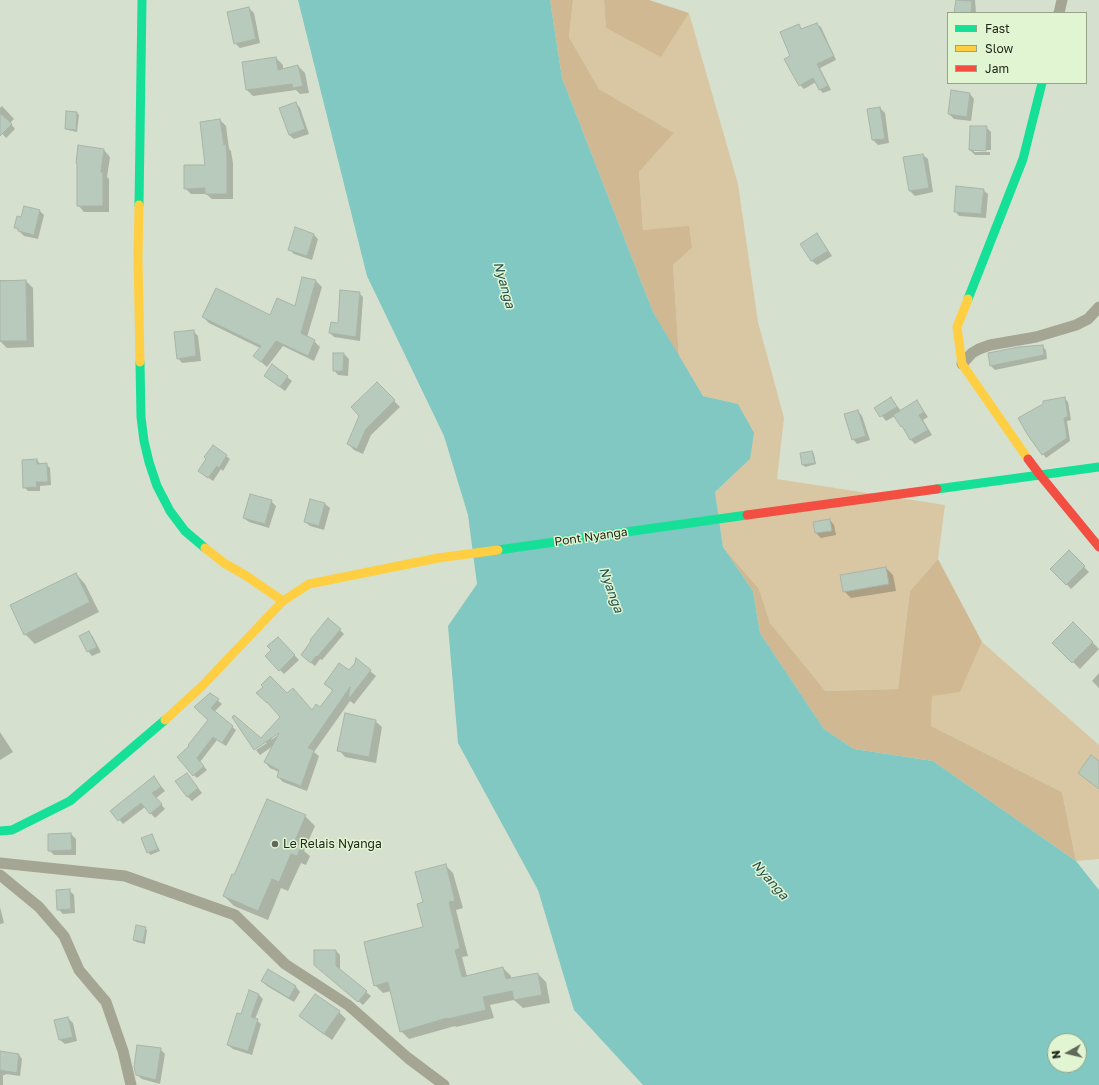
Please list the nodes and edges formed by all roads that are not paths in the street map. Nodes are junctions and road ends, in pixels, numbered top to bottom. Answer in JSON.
{"nodes":[{"id":1,"x":142,"y":0,"type":"edge"},
{"id":2,"x":1062,"y":0,"type":"edge"},
{"id":3,"x":1059,"y":12,"type":"edge"},
{"id":4,"x":1042,"y":84,"type":"edge"},
{"id":5,"x":1099,"y":307,"type":"edge"},
{"id":6,"x":962,"y":364,"type":"junction"},
{"id":7,"x":1099,"y":467,"type":"edge"},
{"id":8,"x":1040,"y":475,"type":"junction"},
{"id":9,"x":1099,"y":547,"type":"edge"},
{"id":10,"x":283,"y":601,"type":"junction"},
{"id":11,"x":0,"y":831,"type":"edge"},
{"id":12,"x":0,"y":863,"type":"edge"},
{"id":13,"x":0,"y":875,"type":"edge"},
{"id":14,"x":130,"y":1085,"type":"edge"},
{"id":15,"x":444,"y":1085,"type":"edge"}],
"edges":[{"from":1,"to":10,"type":"main road"},
{"from":2,"to":3,"type":"street"},
{"from":4,"to":6,"type":"main road"},
{"from":5,"to":6,"type":"street"},
{"from":6,"to":8,"type":"main road"},
{"from":7,"to":8,"type":"main road","name":"Pont Nyanga"},
{"from":8,"to":9,"type":"main road"},
{"from":8,"to":10,"type":"main road","name":"Pont Nyanga"},
{"from":10,"to":11,"type":"main road","name":"Pont Nyanga"},
{"from":12,"to":15,"type":"street"},
{"from":13,"to":14,"type":"street"}]}
